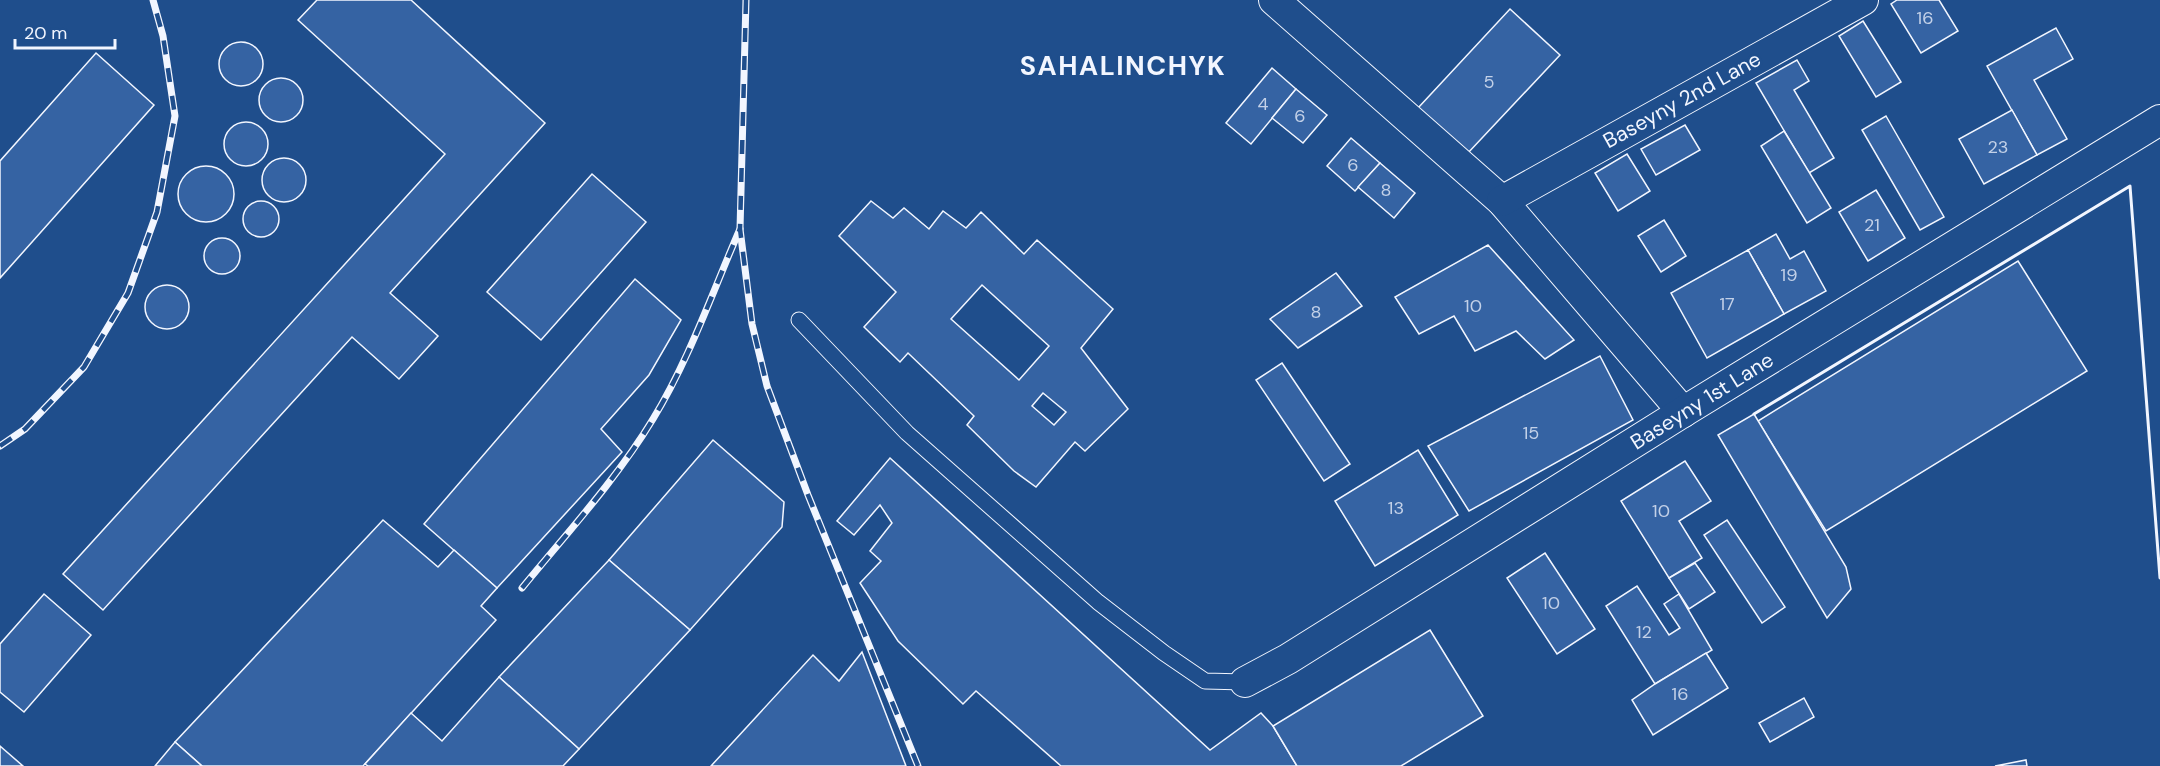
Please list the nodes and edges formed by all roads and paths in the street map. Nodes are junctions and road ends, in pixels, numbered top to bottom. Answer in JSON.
{"nodes":[{"id":1,"x":1863,"y":0,"type":"edge"},
{"id":2,"x":1282,"y":3,"type":"edge"},
{"id":3,"x":2160,"y":120,"type":"edge"},
{"id":4,"x":1502,"y":201,"type":"junction"},
{"id":5,"x":799,"y":320,"type":"dead end"},
{"id":6,"x":1683,"y":412,"type":"junction"},
{"id":7,"x":1245,"y":682,"type":"joint"}],
"edges":[{"from":1,"to":4,"type":"street","name":"Baseyny 2nd Lane"},
{"from":2,"to":4,"type":"street"},
{"from":3,"to":6,"type":"street","name":"Baseyny 1st Lane"},
{"from":4,"to":6,"type":"street"},
{"from":5,"to":7,"type":"lane"},
{"from":6,"to":7,"type":"street","name":"Baseyny 1st Lane"}]}
